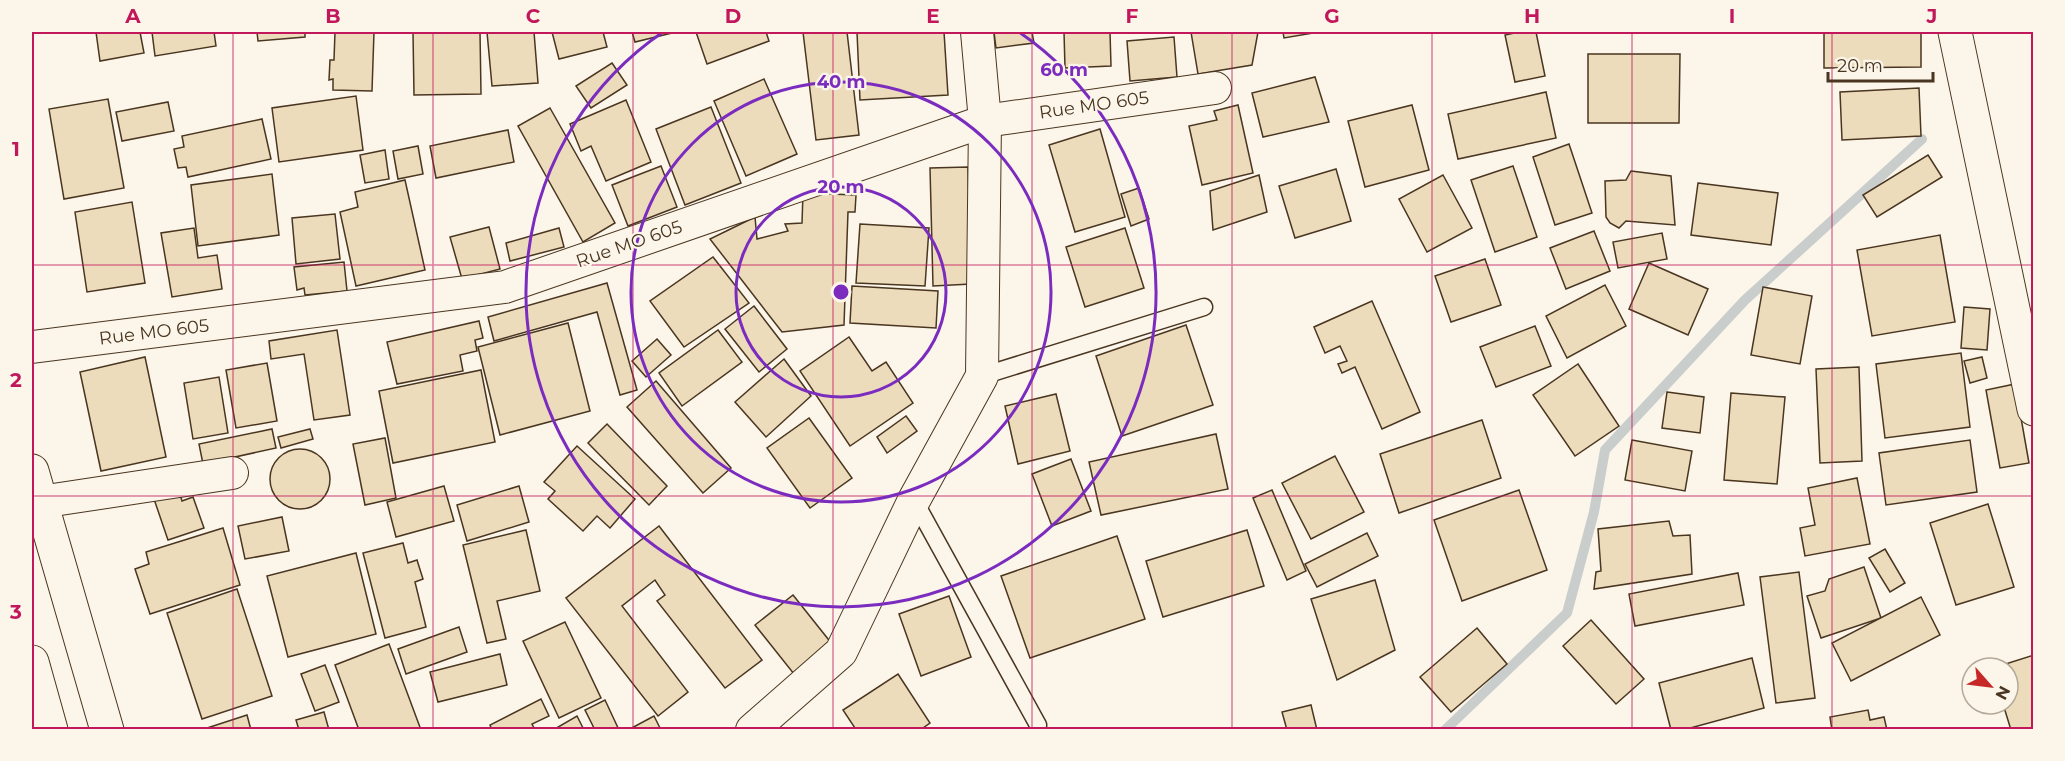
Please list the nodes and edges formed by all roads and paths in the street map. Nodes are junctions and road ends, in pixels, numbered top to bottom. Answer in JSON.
{"nodes":[{"id":1,"x":977,"y":32,"type":"edge"},
{"id":2,"x":1955,"y":32,"type":"edge"},
{"id":3,"x":1215,"y":88,"type":"dead end"},
{"id":4,"x":985,"y":120,"type":"junction"},
{"id":5,"x":1204,"y":306,"type":"dead end"},
{"id":6,"x":32,"y":347,"type":"edge"},
{"id":7,"x":982,"y":376,"type":"junction"},
{"id":8,"x":2034,"y":409,"type":"edge"},
{"id":9,"x":32,"y":471,"type":"edge"},
{"id":10,"x":232,"y":473,"type":"dead end"},
{"id":11,"x":914,"y":500,"type":"junction"},
{"id":12,"x":40,"y":502,"type":"junction"},
{"id":13,"x":32,"y":662,"type":"edge"},
{"id":14,"x":1038,"y":725,"type":"dead end"},
{"id":15,"x":51,"y":729,"type":"edge"},
{"id":16,"x":107,"y":729,"type":"edge"},
{"id":17,"x":752,"y":729,"type":"edge"}],
"edges":[{"from":1,"to":4,"type":"street"},
{"from":2,"to":8,"type":"main road"},
{"from":3,"to":4,"type":"street","name":"Rue MO 605"},
{"from":4,"to":6,"type":"street","name":"Rue MO 605"},
{"from":4,"to":7,"type":"street"},
{"from":5,"to":7,"type":"lane"},
{"from":7,"to":11,"type":"street"},
{"from":9,"to":12,"type":"main road"},
{"from":10,"to":12,"type":"street"},
{"from":11,"to":14,"type":"lane"},
{"from":11,"to":17,"type":"street"},
{"from":12,"to":16,"type":"main road"},
{"from":13,"to":15,"type":"main road"}]}
